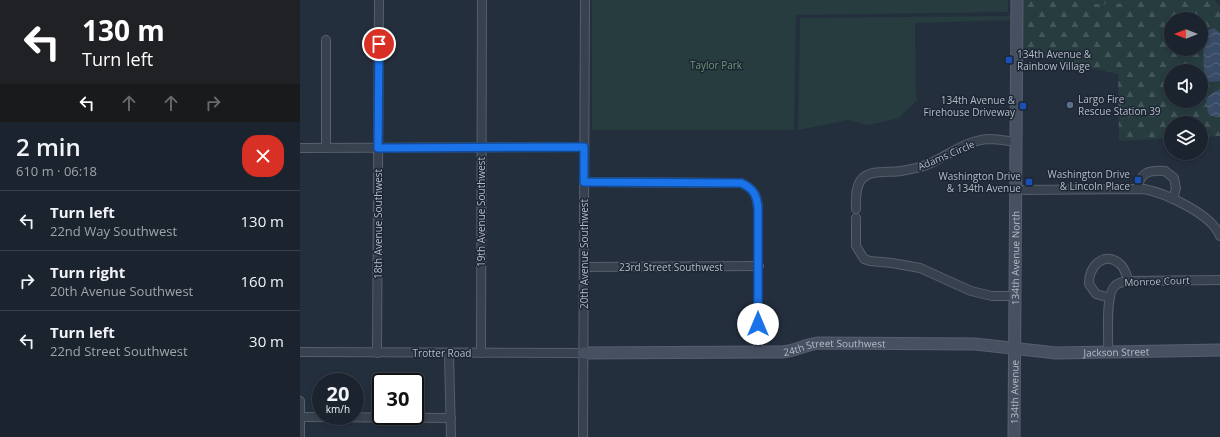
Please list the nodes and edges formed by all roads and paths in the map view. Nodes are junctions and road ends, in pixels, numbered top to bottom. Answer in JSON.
{"nodes":[{"id":1,"x":379,"y":0,"type":"edge"},
{"id":2,"x":482,"y":0,"type":"edge"},
{"id":3,"x":585,"y":0,"type":"edge"},
{"id":4,"x":1017,"y":0,"type":"edge"},
{"id":5,"x":326,"y":40,"type":"dead end"},
{"id":6,"x":1016,"y":142,"type":"junction"},
{"id":7,"x":482,"y":147,"type":"junction"},
{"id":8,"x":584,"y":147,"type":"junction"},
{"id":9,"x":300,"y":148,"type":"edge"},
{"id":10,"x":326,"y":148,"type":"junction"},
{"id":11,"x":378,"y":148,"type":"junction"},
{"id":12,"x":584,"y":182,"type":"junction"},
{"id":13,"x":1137,"y":189,"type":"junction"},
{"id":14,"x":1016,"y":190,"type":"junction"},
{"id":15,"x":1173,"y":199,"type":"junction"},
{"id":16,"x":856,"y":209,"type":"dead end"},
{"id":17,"x":856,"y":218,"type":"dead end"},
{"id":18,"x":1220,"y":236,"type":"edge"},
{"id":19,"x":758,"y":266,"type":"junction"},
{"id":20,"x":584,"y":267,"type":"junction"},
{"id":21,"x":1220,"y":280,"type":"edge"},
{"id":22,"x":1129,"y":281,"type":"junction"},
{"id":23,"x":1014,"y":296,"type":"junction"},
{"id":24,"x":1110,"y":298,"type":"junction"},
{"id":25,"x":1013,"y":347,"type":"junction"},
{"id":26,"x":1220,"y":350,"type":"edge"},
{"id":27,"x":300,"y":352,"type":"edge"},
{"id":28,"x":377,"y":352,"type":"junction"},
{"id":29,"x":1108,"y":352,"type":"junction"},
{"id":30,"x":450,"y":353,"type":"junction"},
{"id":31,"x":481,"y":353,"type":"junction"},
{"id":32,"x":583,"y":353,"type":"junction"},
{"id":33,"x":758,"y":353,"type":"junction"},
{"id":34,"x":300,"y":401,"type":"edge"},
{"id":35,"x":300,"y":417,"type":"edge"},
{"id":36,"x":451,"y":418,"type":"junction"},
{"id":37,"x":300,"y":437,"type":"edge"},
{"id":38,"x":451,"y":437,"type":"edge"},
{"id":39,"x":583,"y":437,"type":"edge"},
{"id":40,"x":1014,"y":437,"type":"edge"}],
"edges":[{"from":1,"to":11,"type":"street","name":"18th Avenue Southwest"},
{"from":2,"to":7,"type":"street","name":"19th Avenue Southwest"},
{"from":3,"to":8,"type":"street","name":"20th Avenue Southwest"},
{"from":4,"to":6,"type":"street","name":"134th Avenue North"},
{"from":5,"to":10,"type":"street"},
{"from":6,"to":14,"type":"street","name":"134th Avenue North"},
{"from":6,"to":16,"type":"street","name":"Adams Circle"},
{"from":7,"to":8,"type":"street"},
{"from":7,"to":11,"type":"street"},
{"from":7,"to":31,"type":"street","name":"19th Avenue Southwest"},
{"from":8,"to":12,"type":"street","name":"20th Avenue Southwest"},
{"from":9,"to":10,"type":"street"},
{"from":10,"to":11,"type":"street"},
{"from":11,"to":28,"type":"street","name":"18th Avenue Southwest"},
{"from":12,"to":19,"type":"street"},
{"from":12,"to":20,"type":"street","name":"20th Avenue Southwest"},
{"from":13,"to":14,"type":"street"},
{"from":13,"to":15,"type":"street"},
{"from":13,"to":15,"type":"street"},
{"from":14,"to":23,"type":"street","name":"134th Avenue North"},
{"from":15,"to":18,"type":"street"},
{"from":17,"to":23,"type":"street"},
{"from":19,"to":20,"type":"street","name":"23rd Street Southwest"},
{"from":19,"to":33,"type":"street"},
{"from":20,"to":32,"type":"street","name":"20th Avenue Southwest"},
{"from":21,"to":22,"type":"street","name":"Monroe Court"},
{"from":22,"to":24,"type":"street","name":"Monroe Court"},
{"from":22,"to":24,"type":"street"},
{"from":23,"to":25,"type":"street","name":"134th Avenue North"},
{"from":24,"to":29,"type":"street"},
{"from":25,"to":29,"type":"street","name":"Jackson Street"},
{"from":25,"to":33,"type":"street","name":"24th Street Southwest"},
{"from":25,"to":40,"type":"street","name":"134th Avenue"},
{"from":26,"to":29,"type":"street","name":"Jackson Street"},
{"from":27,"to":28,"type":"street","name":"Trotter Road"},
{"from":28,"to":30,"type":"street","name":"Trotter Road"},
{"from":30,"to":31,"type":"street","name":"Trotter Road"},
{"from":30,"to":36,"type":"street"},
{"from":31,"to":32,"type":"street","name":"Trotter Road"},
{"from":32,"to":33,"type":"street","name":"24th Street Southwest"},
{"from":32,"to":39,"type":"street","name":"20th Avenue Southwest"},
{"from":34,"to":35,"type":"street"},
{"from":35,"to":36,"type":"street"},
{"from":35,"to":37,"type":"street"},
{"from":36,"to":38,"type":"street"}]}
